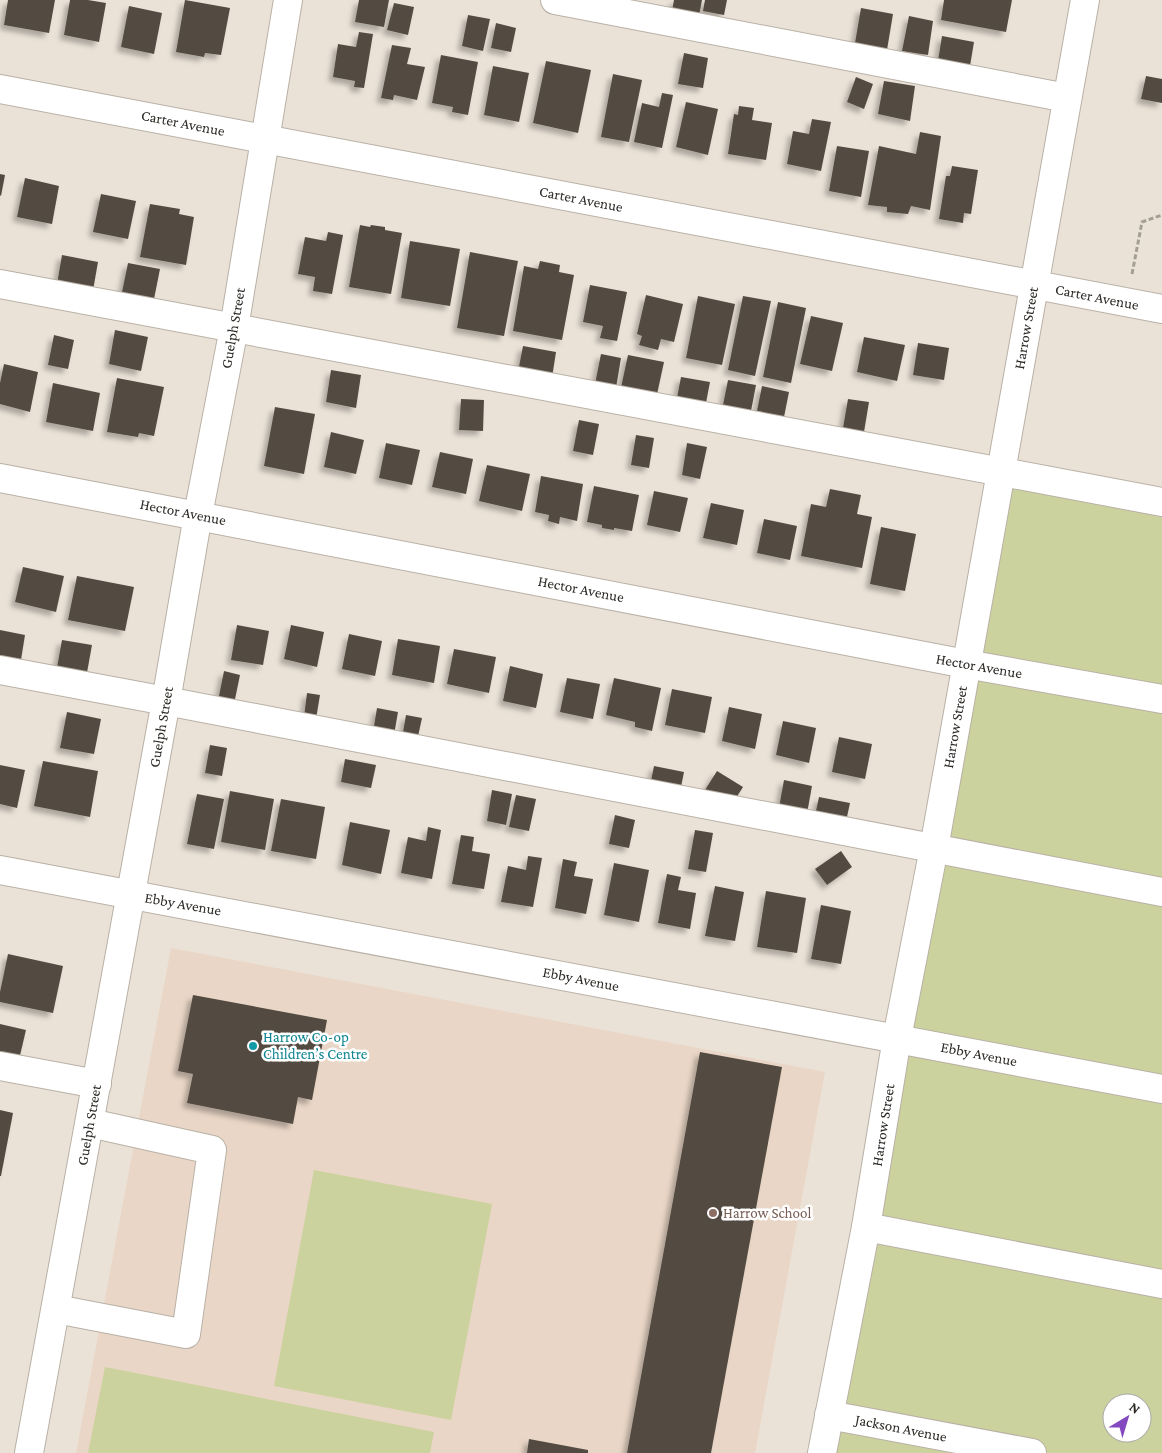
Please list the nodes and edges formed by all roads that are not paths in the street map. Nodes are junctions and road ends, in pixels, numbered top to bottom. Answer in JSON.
{"nodes":[{"id":1,"x":288,"y":0,"type":"edge"},
{"id":2,"x":555,"y":0,"type":"edge"},
{"id":3,"x":1085,"y":0,"type":"edge"},
{"id":4,"x":0,"y":89,"type":"edge"},
{"id":5,"x":1068,"y":98,"type":"junction"},
{"id":6,"x":264,"y":139,"type":"junction"},
{"id":7,"x":0,"y":284,"type":"edge"},
{"id":8,"x":1034,"y":285,"type":"junction"},
{"id":9,"x":1162,"y":310,"type":"edge"},
{"id":10,"x":234,"y":328,"type":"junction"},
{"id":11,"x":1001,"y":473,"type":"junction"},
{"id":12,"x":0,"y":478,"type":"edge"},
{"id":13,"x":1162,"y":502,"type":"edge"},
{"id":14,"x":198,"y":515,"type":"junction"},
{"id":15,"x":966,"y":664,"type":"junction"},
{"id":16,"x":0,"y":670,"type":"edge"},
{"id":17,"x":1162,"y":699,"type":"edge"},
{"id":18,"x":166,"y":700,"type":"junction"},
{"id":19,"x":934,"y":848,"type":"junction"},
{"id":20,"x":0,"y":870,"type":"edge"},
{"id":21,"x":1162,"y":892,"type":"edge"},
{"id":22,"x":130,"y":895,"type":"junction"},
{"id":23,"x":897,"y":1038,"type":"junction"},
{"id":24,"x":0,"y":1066,"type":"edge"},
{"id":25,"x":97,"y":1084,"type":"junction"},
{"id":26,"x":1162,"y":1089,"type":"edge"},
{"id":27,"x":90,"y":1123,"type":"junction"},
{"id":28,"x":866,"y":1227,"type":"junction"},
{"id":29,"x":1162,"y":1284,"type":"edge"},
{"id":30,"x":56,"y":1309,"type":"junction"},
{"id":31,"x":829,"y":1415,"type":"junction"},
{"id":32,"x":29,"y":1453,"type":"edge"},
{"id":33,"x":822,"y":1453,"type":"edge"},
{"id":34,"x":1032,"y":1453,"type":"edge"}],
"edges":[{"from":1,"to":6,"type":"street","name":"Guelph Street"},
{"from":2,"to":5,"type":"street"},
{"from":3,"to":5,"type":"street","name":"Harrow Street"},
{"from":4,"to":6,"type":"street","name":"Carter Avenue"},
{"from":5,"to":8,"type":"street","name":"Harrow Street"},
{"from":6,"to":8,"type":"street","name":"Carter Avenue"},
{"from":6,"to":10,"type":"street","name":"Guelph Street"},
{"from":7,"to":10,"type":"street"},
{"from":8,"to":9,"type":"street","name":"Carter Avenue"},
{"from":8,"to":11,"type":"street","name":"Harrow Street"},
{"from":10,"to":11,"type":"street"},
{"from":10,"to":14,"type":"street","name":"Guelph Street"},
{"from":11,"to":13,"type":"street"},
{"from":11,"to":15,"type":"street","name":"Harrow Street"},
{"from":12,"to":14,"type":"street","name":"Hector Avenue"},
{"from":14,"to":15,"type":"street","name":"Hector Avenue"},
{"from":14,"to":18,"type":"street","name":"Guelph Street"},
{"from":15,"to":17,"type":"street","name":"Hector Avenue"},
{"from":15,"to":19,"type":"street","name":"Harrow Street"},
{"from":16,"to":18,"type":"street"},
{"from":18,"to":19,"type":"street"},
{"from":18,"to":22,"type":"street","name":"Guelph Street"},
{"from":19,"to":21,"type":"street"},
{"from":19,"to":23,"type":"street","name":"Harrow Street"},
{"from":20,"to":22,"type":"street","name":"Ebby Avenue"},
{"from":22,"to":23,"type":"street","name":"Ebby Avenue"},
{"from":22,"to":25,"type":"street","name":"Guelph Street"},
{"from":23,"to":26,"type":"street","name":"Ebby Avenue"},
{"from":23,"to":28,"type":"street","name":"Harrow Street"},
{"from":24,"to":25,"type":"street"},
{"from":25,"to":27,"type":"street","name":"Guelph Street"},
{"from":27,"to":30,"type":"street","name":"Guelph Street"},
{"from":27,"to":30,"type":"street"},
{"from":28,"to":29,"type":"street"},
{"from":28,"to":31,"type":"street","name":"Harrow Street"},
{"from":30,"to":32,"type":"street","name":"Guelph Street"},
{"from":31,"to":33,"type":"street","name":"Harrow Street"},
{"from":31,"to":34,"type":"street","name":"Jackson Avenue"}]}
